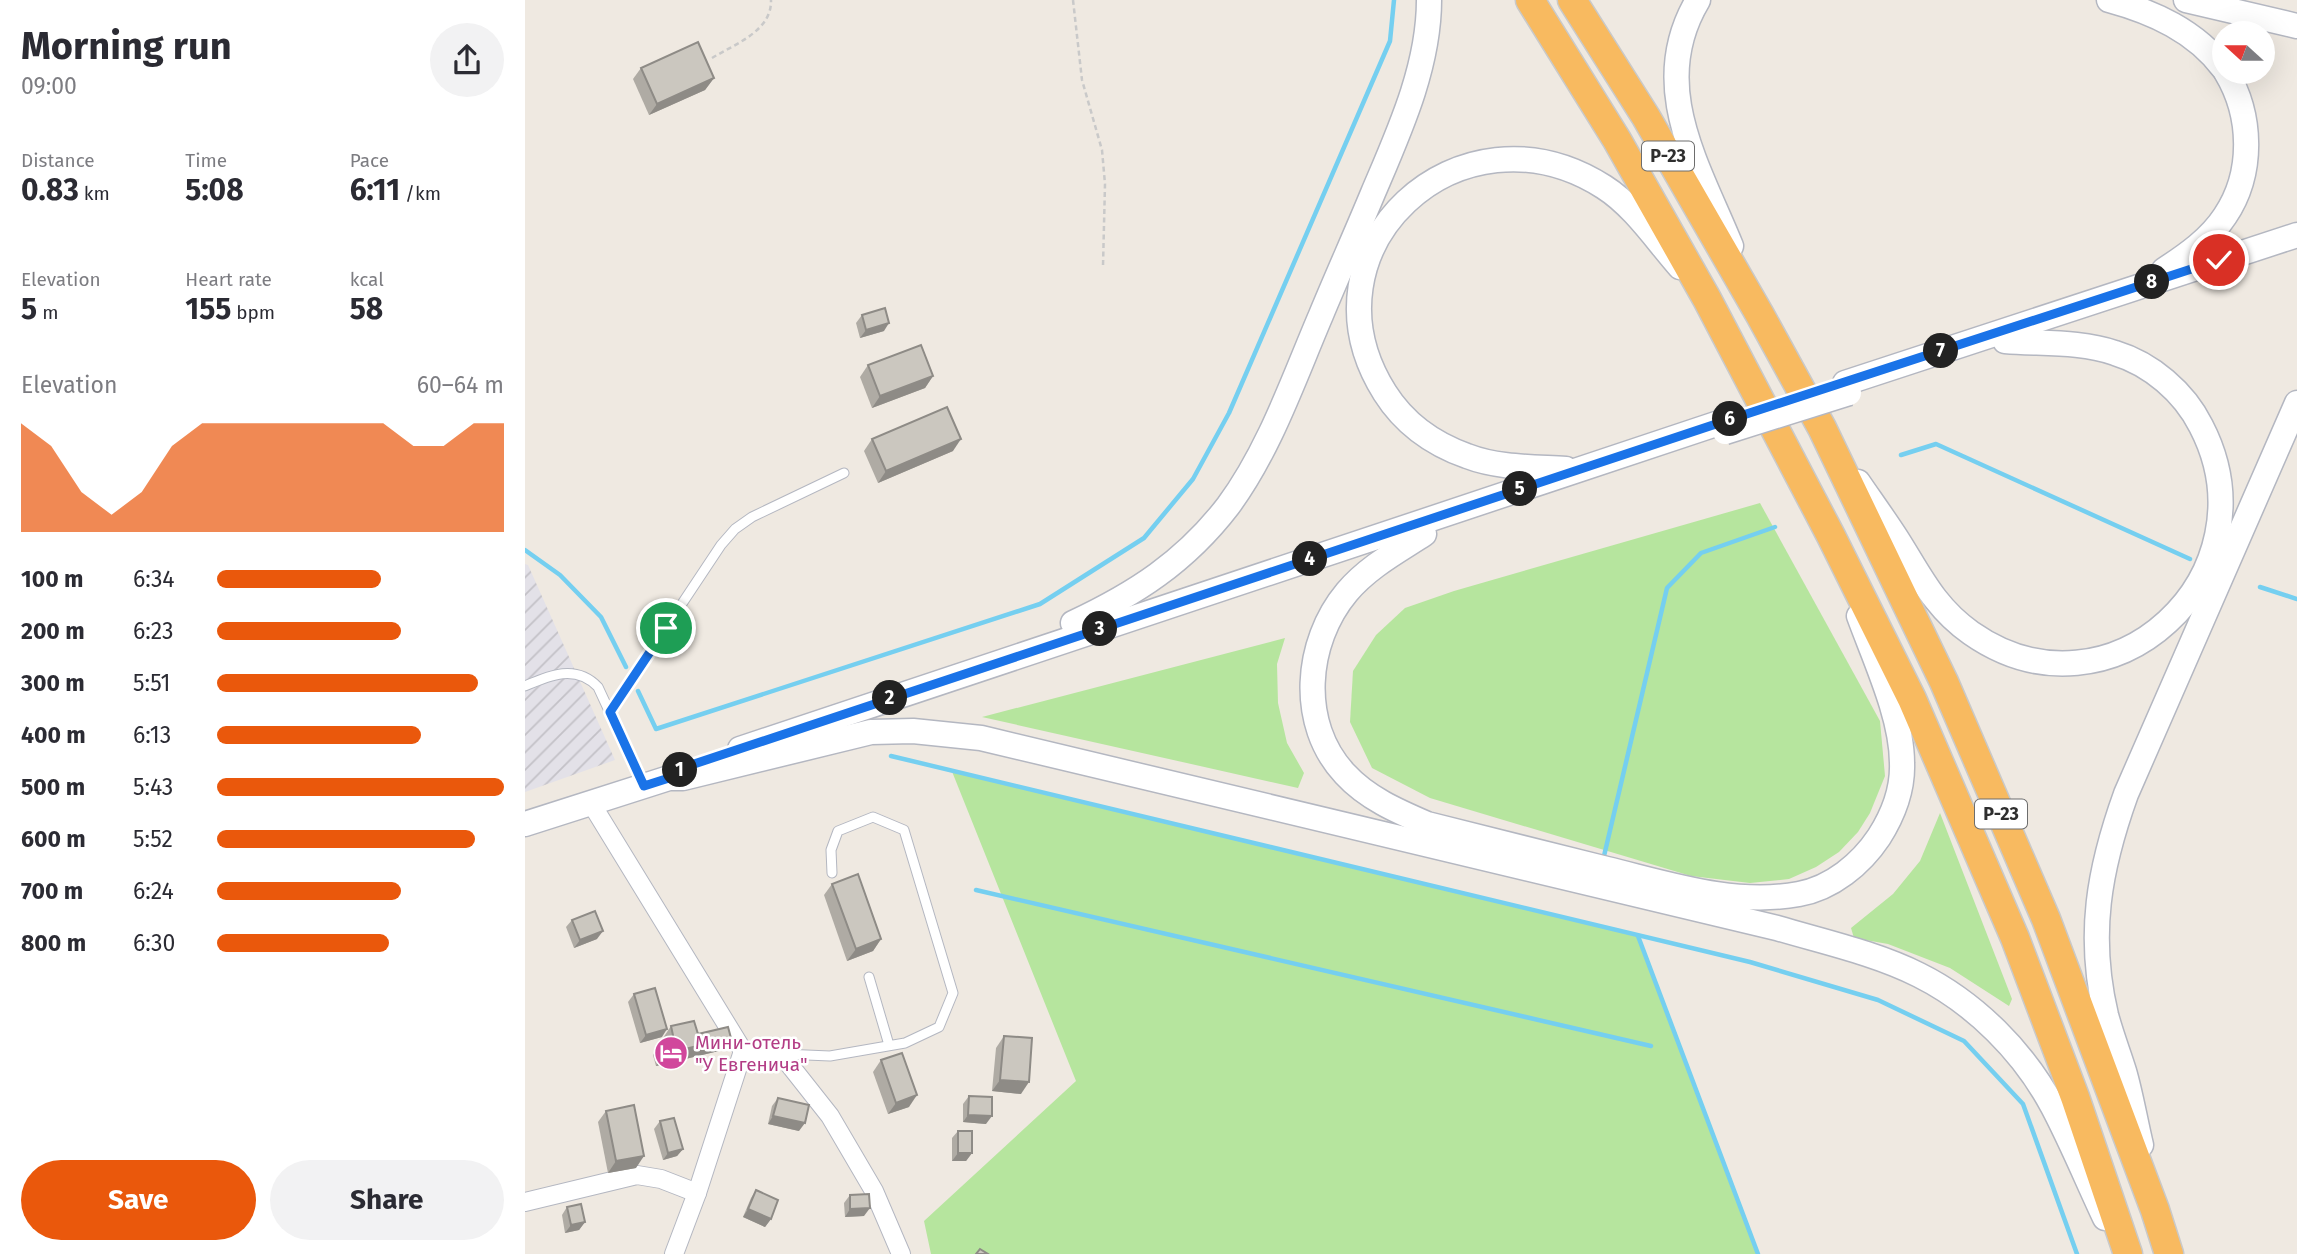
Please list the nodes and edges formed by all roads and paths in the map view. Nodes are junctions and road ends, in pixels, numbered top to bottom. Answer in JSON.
{"nodes":[{"id":1,"x":771,"y":0,"type":"edge"},
{"id":2,"x":1073,"y":0,"type":"edge"},
{"id":3,"x":1429,"y":0,"type":"edge"},
{"id":4,"x":1530,"y":0,"type":"edge"},
{"id":5,"x":1572,"y":0,"type":"edge"},
{"id":6,"x":1698,"y":0,"type":"edge"},
{"id":7,"x":2109,"y":0,"type":"edge"},
{"id":8,"x":2186,"y":0,"type":"edge"},
{"id":9,"x":2297,"y":26,"type":"edge"},
{"id":10,"x":2212,"y":56,"type":"edge"},
{"id":11,"x":712,"y":58,"type":"dead end"},
{"id":12,"x":2233,"y":84,"type":"edge"},
{"id":13,"x":2297,"y":235,"type":"edge"},
{"id":14,"x":2297,"y":247,"type":"edge"},
{"id":15,"x":1103,"y":266,"type":"dead end"},
{"id":16,"x":2141,"y":285,"type":"junction"},
{"id":17,"x":1707,"y":299,"type":"junction"},
{"id":18,"x":1760,"y":314,"type":"junction"},
{"id":19,"x":2005,"y":341,"type":"junction"},
{"id":20,"x":1847,"y":388,"type":"junction"},
{"id":21,"x":2297,"y":402,"type":"edge"},
{"id":22,"x":1724,"y":427,"type":"junction"},
{"id":23,"x":1822,"y":428,"type":"junction"},
{"id":24,"x":1581,"y":469,"type":"junction"},
{"id":25,"x":844,"y":473,"type":"dead end"},
{"id":26,"x":1424,"y":534,"type":"junction"},
{"id":27,"x":1831,"y":536,"type":"junction"},
{"id":28,"x":525,"y":686,"type":"edge"},
{"id":29,"x":914,"y":690,"type":"junction"},
{"id":30,"x":610,"y":712,"type":"junction"},
{"id":31,"x":676,"y":778,"type":"junction"},
{"id":32,"x":644,"y":786,"type":"junction"},
{"id":33,"x":591,"y":803,"type":"junction"},
{"id":34,"x":525,"y":824,"type":"edge"},
{"id":35,"x":832,"y":873,"type":"dead end"},
{"id":36,"x":870,"y":977,"type":"dead end"},
{"id":37,"x":889,"y":1045,"type":"junction"},
{"id":38,"x":743,"y":1051,"type":"junction"},
{"id":39,"x":781,"y":1054,"type":"junction"},
{"id":40,"x":698,"y":1193,"type":"junction"},
{"id":41,"x":525,"y":1202,"type":"edge"},
{"id":42,"x":2155,"y":1210,"type":"junction"},
{"id":43,"x":674,"y":1254,"type":"edge"},
{"id":44,"x":901,"y":1254,"type":"edge"},
{"id":45,"x":2121,"y":1254,"type":"edge"},
{"id":46,"x":2128,"y":1254,"type":"edge"},
{"id":47,"x":2169,"y":1254,"type":"edge"}],
"edges":[{"from":1,"to":11,"type":"path"},
{"from":2,"to":15,"type":"path"},
{"from":3,"to":29,"type":"main road"},
{"from":4,"to":17,"type":"highway","number":"Р-23"},
{"from":5,"to":18,"type":"highway","number":"Р-23"},
{"from":6,"to":18,"type":"main road"},
{"from":7,"to":10,"type":"main road"},
{"from":8,"to":9,"type":"main road"},
{"from":12,"to":16,"type":"main road"},
{"from":13,"to":16,"type":"main road"},
{"from":14,"to":19,"type":"main road"},
{"from":16,"to":20,"type":"main road"},
{"from":17,"to":24,"type":"main road"},
{"from":17,"to":27,"type":"highway","number":"Р-23"},
{"from":18,"to":23,"type":"highway","number":"Р-23"},
{"from":19,"to":20,"type":"main road"},
{"from":19,"to":23,"type":"main road"},
{"from":20,"to":22,"type":"main road","bridge":true},
{"from":21,"to":42,"type":"main road"},
{"from":22,"to":24,"type":"main road"},
{"from":22,"to":26,"type":"main road"},
{"from":23,"to":42,"type":"highway","number":"Р-23"},
{"from":24,"to":29,"type":"main road"},
{"from":25,"to":30,"type":"lane"},
{"from":26,"to":27,"type":"main road"},
{"from":26,"to":31,"type":"main road"},
{"from":27,"to":46,"type":"highway","number":"Р-23"},
{"from":28,"to":30,"type":"lane"},
{"from":29,"to":31,"type":"main road"},
{"from":30,"to":32,"type":"lane"},
{"from":31,"to":32,"type":"main road"},
{"from":31,"to":45,"type":"main road"},
{"from":32,"to":33,"type":"main road"},
{"from":33,"to":34,"type":"main road"},
{"from":33,"to":38,"type":"street"},
{"from":35,"to":37,"type":"lane"},
{"from":36,"to":37,"type":"lane"},
{"from":37,"to":39,"type":"lane"},
{"from":38,"to":39,"type":"street"},
{"from":38,"to":40,"type":"street"},
{"from":39,"to":44,"type":"street"},
{"from":40,"to":41,"type":"street"},
{"from":40,"to":43,"type":"street"},
{"from":42,"to":47,"type":"highway","number":"Р-23"}]}
